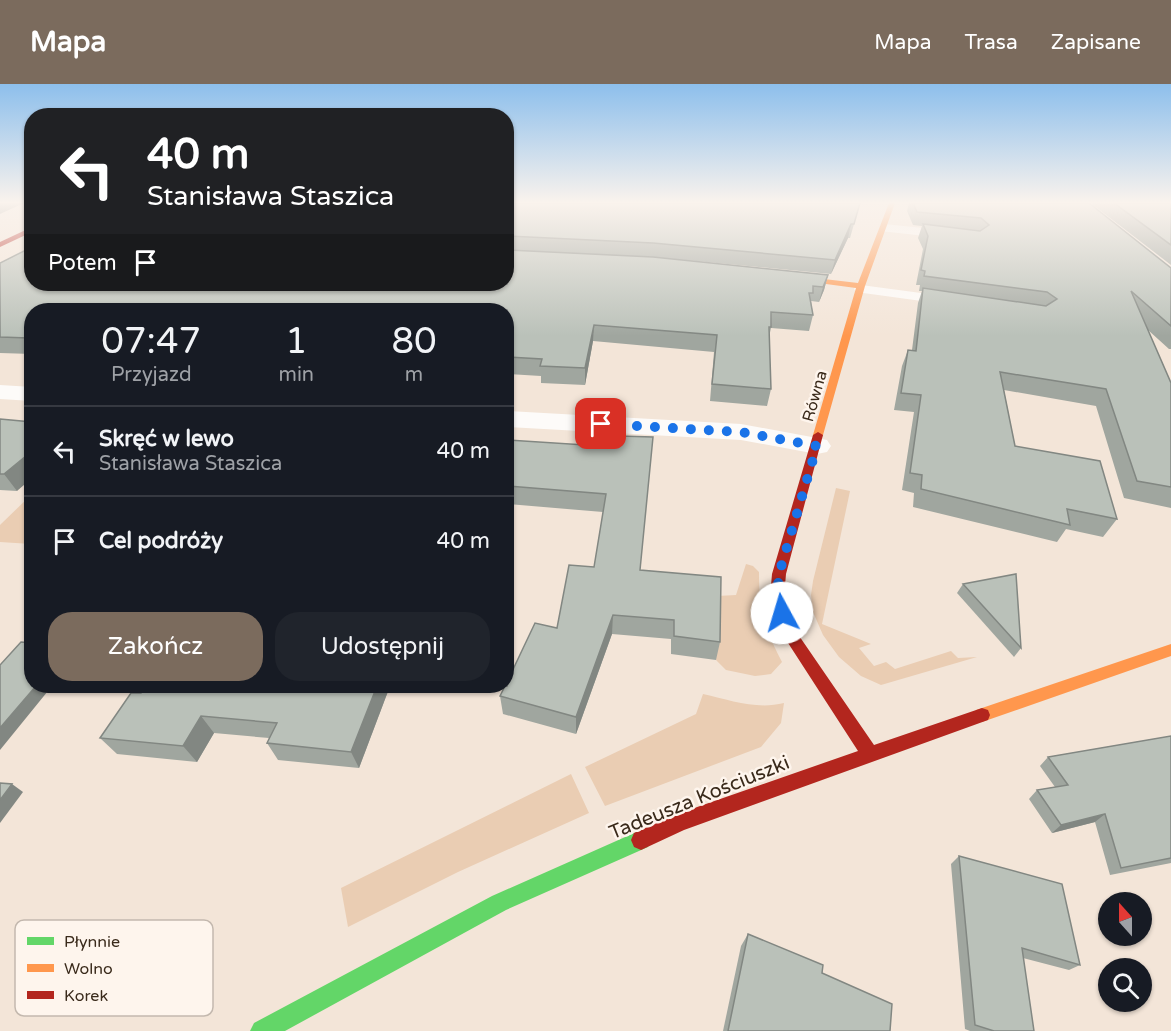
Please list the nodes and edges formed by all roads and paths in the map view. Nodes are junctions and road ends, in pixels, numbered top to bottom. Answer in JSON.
{"nodes":[{"id":1,"x":877,"y":247,"type":"edge"},
{"id":2,"x":769,"y":275,"type":"edge"},
{"id":3,"x":861,"y":287,"type":"junction"},
{"id":4,"x":970,"y":304,"type":"edge"},
{"id":5,"x":0,"y":392,"type":"edge"},
{"id":6,"x":24,"y":394,"type":"edge"},
{"id":7,"x":514,"y":419,"type":"edge"},
{"id":8,"x":817,"y":446,"type":"junction"},
{"id":9,"x":1171,"y":650,"type":"edge"},
{"id":10,"x":869,"y":753,"type":"junction"},
{"id":11,"x":262,"y":1031,"type":"edge"}],
"edges":[{"from":1,"to":3,"type":"street","name":"Równa"},
{"from":2,"to":3,"type":"street"},
{"from":3,"to":4,"type":"lane"},
{"from":3,"to":8,"type":"street","name":"Równa"},
{"from":5,"to":6,"type":"street"},
{"from":7,"to":8,"type":"street"},
{"from":8,"to":10,"type":"street","name":"Równa"},
{"from":9,"to":10,"type":"street","name":"Tadeusza Kościuszki"},
{"from":10,"to":11,"type":"street","name":"Tadeusza Kościuszki"}]}
